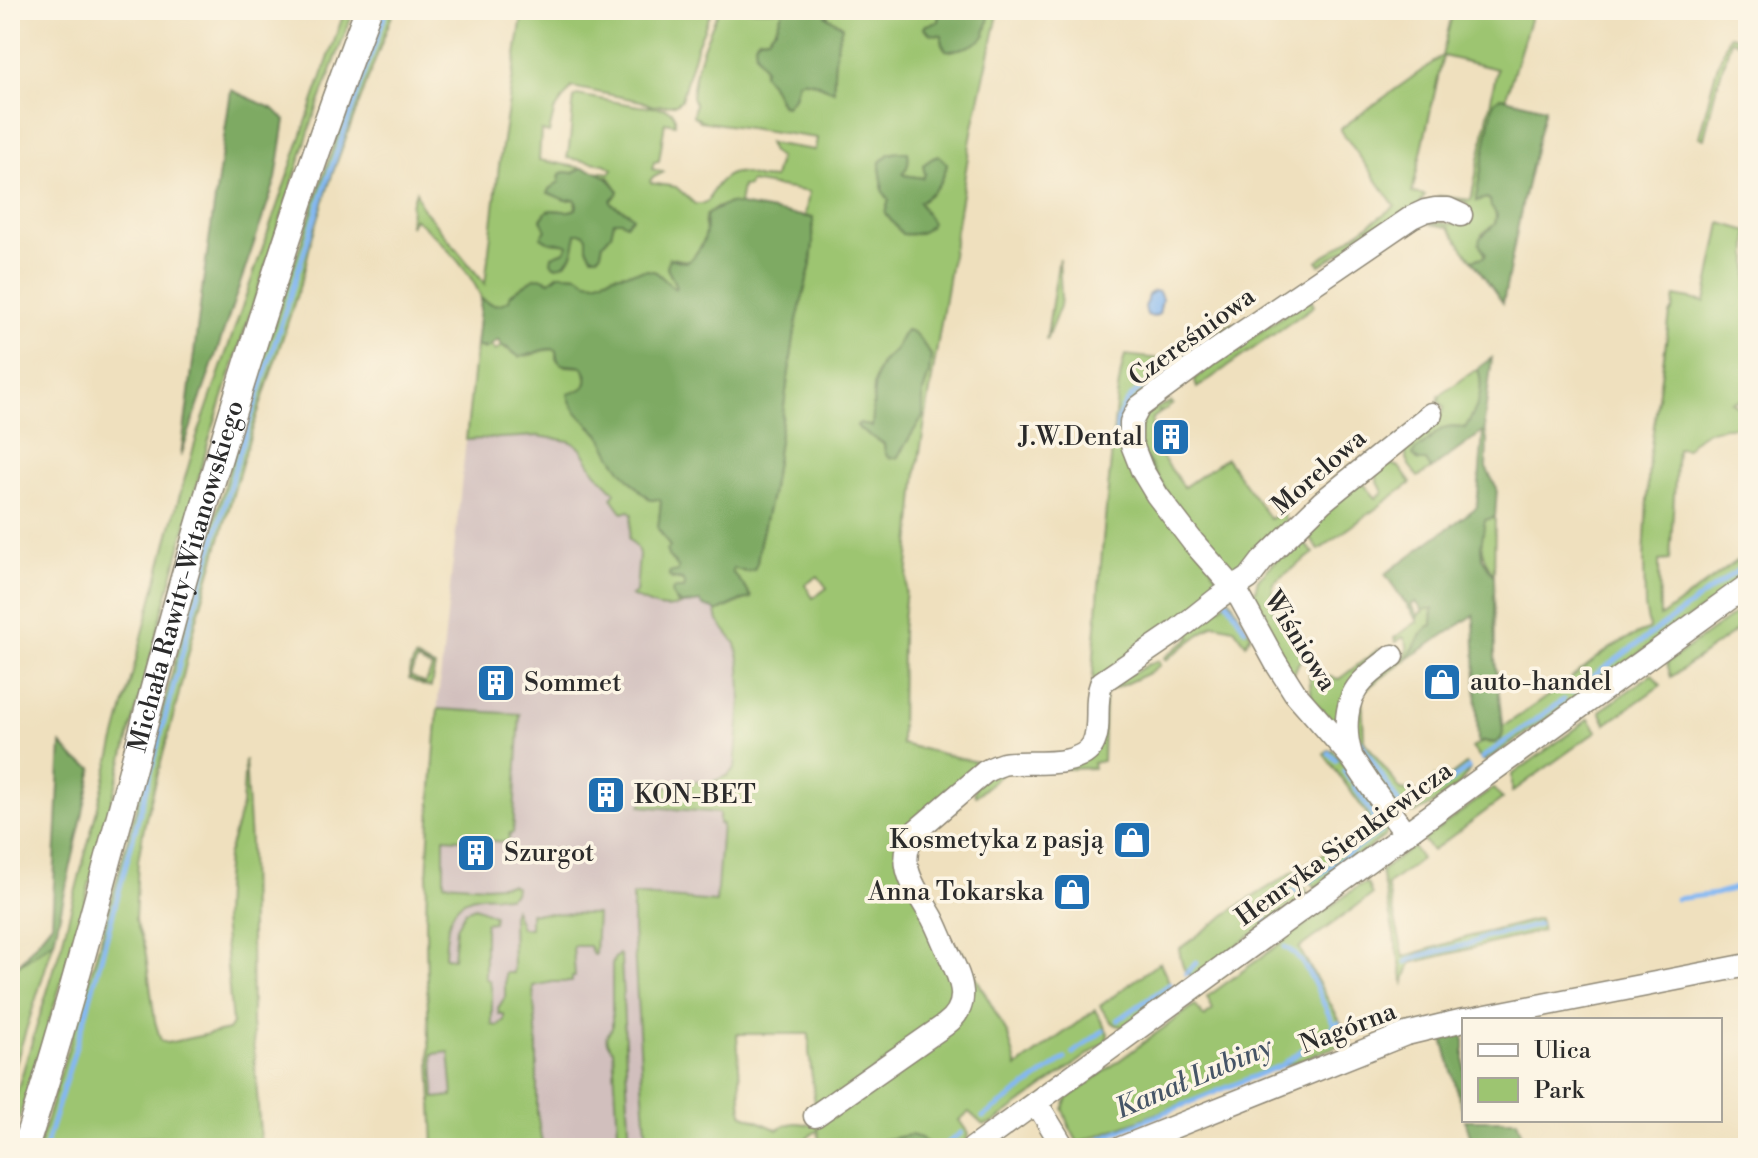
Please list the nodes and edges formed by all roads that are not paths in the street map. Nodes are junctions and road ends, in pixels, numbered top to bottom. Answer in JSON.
{"nodes":[{"id":1,"x":368,"y":10,"type":"edge"},
{"id":2,"x":1461,"y":215,"type":"dead end"},
{"id":3,"x":1431,"y":414,"type":"dead end"},
{"id":4,"x":1241,"y":583,"type":"junction"},
{"id":5,"x":1748,"y":585,"type":"edge"},
{"id":6,"x":1393,"y":656,"type":"dead end"},
{"id":7,"x":1352,"y":758,"type":"junction"},
{"id":8,"x":1406,"y":834,"type":"junction"},
{"id":9,"x":1748,"y":965,"type":"edge"},
{"id":10,"x":1475,"y":1018,"type":"edge"},
{"id":11,"x":1462,"y":1021,"type":"edge"},
{"id":12,"x":1036,"y":1102,"type":"junction"},
{"id":13,"x":815,"y":1116,"type":"dead end"},
{"id":14,"x":25,"y":1148,"type":"edge"},
{"id":15,"x":973,"y":1148,"type":"edge"},
{"id":16,"x":1064,"y":1148,"type":"edge"},
{"id":17,"x":1121,"y":1148,"type":"edge"}],
"edges":[{"from":1,"to":14,"type":"main road","name":"Michała Rawity-Witanowskiego"},
{"from":2,"to":4,"type":"street","name":"Czereśniowa"},
{"from":3,"to":4,"type":"street","name":"Morelowa"},
{"from":4,"to":7,"type":"street","name":"Wiśniowa"},
{"from":4,"to":13,"type":"street","name":"Morelowa"},
{"from":5,"to":8,"type":"street","name":"Henryka Sienkiewicza"},
{"from":6,"to":7,"type":"street","name":"Wiśniowa"},
{"from":7,"to":8,"type":"street","name":"Wiśniowa"},
{"from":8,"to":12,"type":"street","name":"Henryka Sienkiewicza"},
{"from":9,"to":10,"type":"street","name":"Nagórna"},
{"from":11,"to":17,"type":"street","name":"Nagórna"},
{"from":12,"to":15,"type":"street","name":"Henryka Sienkiewicza"},
{"from":12,"to":16,"type":"street"}]}
